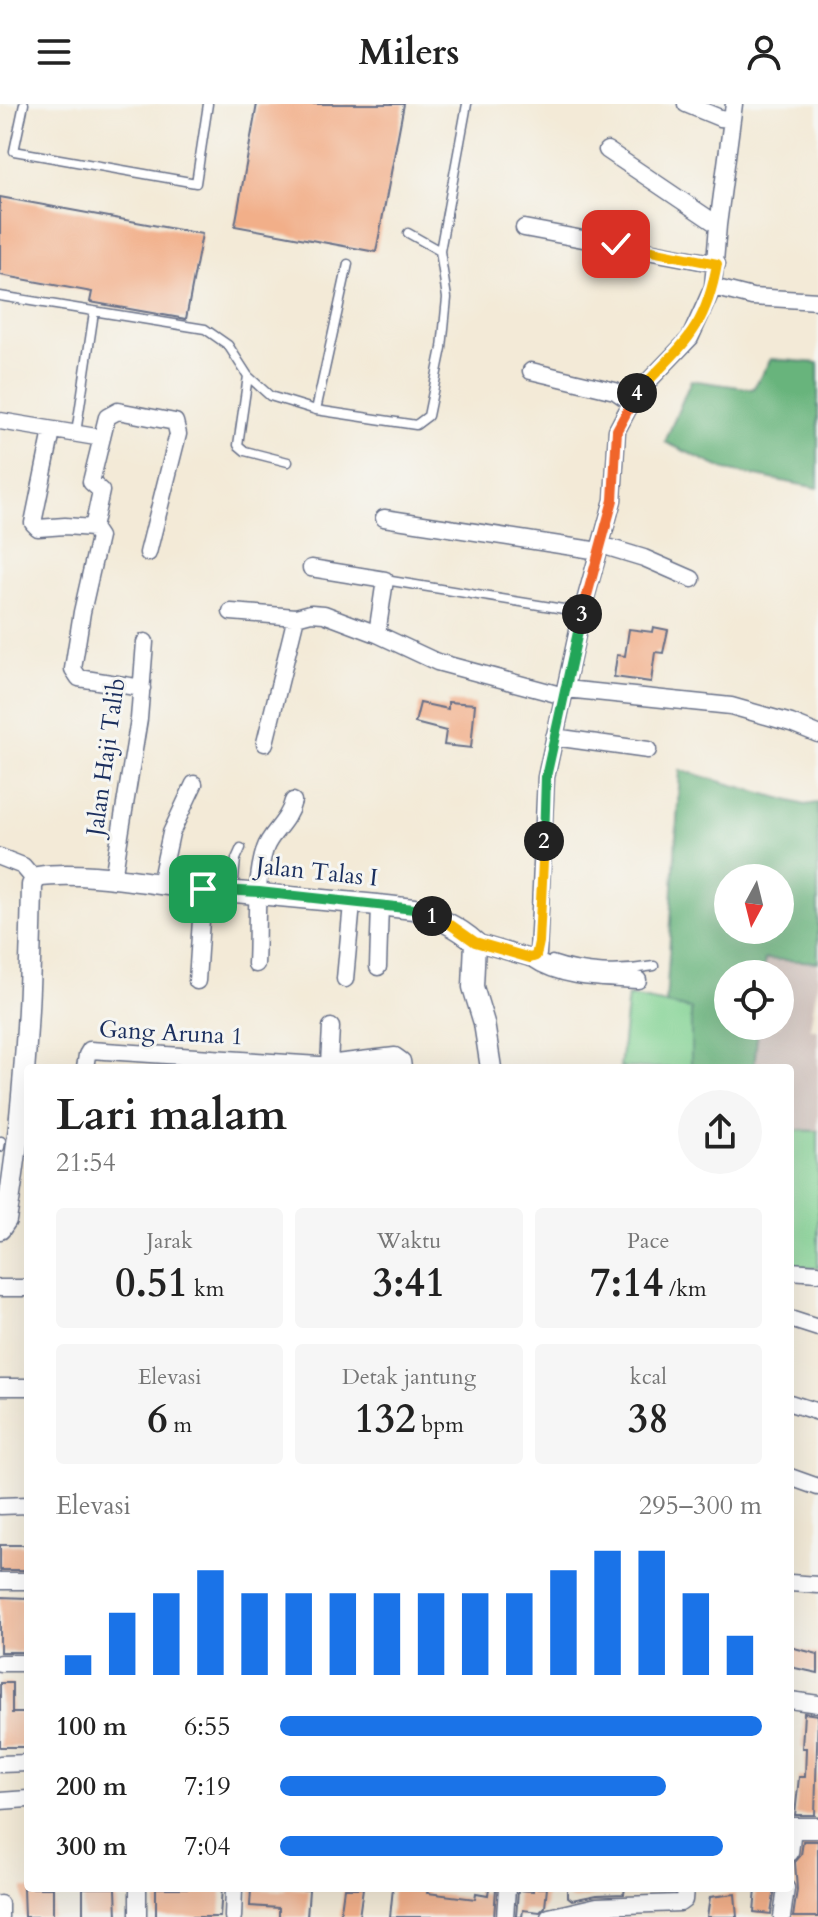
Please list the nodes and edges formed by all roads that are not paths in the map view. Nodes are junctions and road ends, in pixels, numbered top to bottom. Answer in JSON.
{"nodes":[{"id":1,"x":24,"y":104,"type":"edge"},
{"id":2,"x":208,"y":104,"type":"edge"},
{"id":3,"x":467,"y":104,"type":"edge"},
{"id":4,"x":686,"y":104,"type":"edge"},
{"id":5,"x":733,"y":112,"type":"edge"},
{"id":6,"x":607,"y":150,"type":"dead end"},
{"id":7,"x":718,"y":225,"type":"junction"},
{"id":8,"x":524,"y":228,"type":"dead end"},
{"id":9,"x":408,"y":233,"type":"dead end"},
{"id":10,"x":440,"y":251,"type":"junction"},
{"id":11,"x":348,"y":264,"type":"dead end"},
{"id":12,"x":717,"y":264,"type":"junction"},
{"id":13,"x":713,"y":287,"type":"junction"},
{"id":14,"x":0,"y":296,"type":"edge"},
{"id":15,"x":818,"y":301,"type":"edge"},
{"id":16,"x":94,"y":312,"type":"junction"},
{"id":17,"x":531,"y":371,"type":"dead end"},
{"id":18,"x":248,"y":376,"type":"junction"},
{"id":19,"x":631,"y":402,"type":"junction"},
{"id":20,"x":316,"y":410,"type":"junction"},
{"id":21,"x":0,"y":421,"type":"edge"},
{"id":22,"x":52,"y":431,"type":"junction"},
{"id":23,"x":76,"y":434,"type":"junction"},
{"id":24,"x":102,"y":438,"type":"junction"},
{"id":25,"x":288,"y":462,"type":"dead end"},
{"id":26,"x":384,"y":518,"type":"dead end"},
{"id":27,"x":93,"y":528,"type":"junction"},
{"id":28,"x":600,"y":548,"type":"junction"},
{"id":29,"x":148,"y":553,"type":"dead end"},
{"id":30,"x":311,"y":568,"type":"dead end"},
{"id":31,"x":692,"y":579,"type":"dead end"},
{"id":32,"x":385,"y":580,"type":"junction"},
{"id":33,"x":231,"y":612,"type":"dead end"},
{"id":34,"x":582,"y":612,"type":"junction"},
{"id":35,"x":296,"y":617,"type":"junction"},
{"id":36,"x":377,"y":634,"type":"junction"},
{"id":37,"x":145,"y":642,"type":"dead end"},
{"id":38,"x":142,"y":688,"type":"junction"},
{"id":39,"x":565,"y":692,"type":"junction"},
{"id":40,"x":818,"y":734,"type":"edge"},
{"id":41,"x":554,"y":737,"type":"junction"},
{"id":42,"x":265,"y":743,"type":"dead end"},
{"id":43,"x":648,"y":750,"type":"dead end"},
{"id":44,"x":194,"y":784,"type":"dead end"},
{"id":45,"x":293,"y":801,"type":"dead end"},
{"id":46,"x":241,"y":848,"type":"dead end"},
{"id":47,"x":0,"y":857,"type":"edge"},
{"id":48,"x":113,"y":878,"type":"junction"},
{"id":49,"x":34,"y":879,"type":"junction"},
{"id":50,"x":160,"y":884,"type":"junction"},
{"id":51,"x":203,"y":889,"type":"junction"},
{"id":52,"x":233,"y":890,"type":"junction"},
{"id":53,"x":259,"y":892,"type":"junction"},
{"id":54,"x":352,"y":904,"type":"junction"},
{"id":55,"x":380,"y":905,"type":"junction"},
{"id":56,"x":475,"y":942,"type":"junction"},
{"id":57,"x":535,"y":956,"type":"junction"},
{"id":58,"x":256,"y":964,"type":"dead end"},
{"id":59,"x":654,"y":966,"type":"dead end"},
{"id":60,"x":378,"y":967,"type":"dead end"},
{"id":61,"x":345,"y":979,"type":"dead end"},
{"id":62,"x":638,"y":980,"type":"dead end"},
{"id":63,"x":197,"y":981,"type":"dead end"},
{"id":64,"x":331,"y":1027,"type":"dead end"},
{"id":65,"x":149,"y":1061,"type":"edge"},
{"id":66,"x":27,"y":1064,"type":"edge"},
{"id":67,"x":86,"y":1064,"type":"edge"},
{"id":68,"x":329,"y":1064,"type":"junction"},
{"id":69,"x":402,"y":1064,"type":"edge"},
{"id":70,"x":490,"y":1064,"type":"edge"},
{"id":71,"x":24,"y":1106,"type":"edge"},
{"id":72,"x":1,"y":1141,"type":"edge"},
{"id":73,"x":0,"y":1147,"type":"edge"},
{"id":74,"x":0,"y":1229,"type":"edge"},
{"id":75,"x":818,"y":1273,"type":"edge"},
{"id":76,"x":794,"y":1276,"type":"edge"},
{"id":77,"x":0,"y":1288,"type":"edge"},
{"id":78,"x":24,"y":1288,"type":"edge"},
{"id":79,"x":794,"y":1320,"type":"edge"},
{"id":80,"x":818,"y":1328,"type":"edge"},
{"id":81,"x":0,"y":1387,"type":"edge"},
{"id":82,"x":24,"y":1387,"type":"edge"},
{"id":83,"x":794,"y":1404,"type":"edge"},
{"id":84,"x":818,"y":1412,"type":"edge"},
{"id":85,"x":794,"y":1478,"type":"edge"},
{"id":86,"x":818,"y":1487,"type":"edge"},
{"id":87,"x":24,"y":1505,"type":"edge"},
{"id":88,"x":0,"y":1506,"type":"edge"},
{"id":89,"x":0,"y":1581,"type":"edge"},
{"id":90,"x":24,"y":1581,"type":"edge"},
{"id":91,"x":794,"y":1583,"type":"edge"},
{"id":92,"x":818,"y":1585,"type":"edge"},
{"id":93,"x":0,"y":1663,"type":"edge"},
{"id":94,"x":24,"y":1663,"type":"edge"},
{"id":95,"x":794,"y":1701,"type":"edge"},
{"id":96,"x":818,"y":1704,"type":"edge"},
{"id":97,"x":24,"y":1763,"type":"edge"},
{"id":98,"x":0,"y":1764,"type":"edge"},
{"id":99,"x":24,"y":1799,"type":"edge"},
{"id":100,"x":0,"y":1801,"type":"edge"},
{"id":101,"x":794,"y":1828,"type":"edge"},
{"id":102,"x":818,"y":1828,"type":"edge"},
{"id":103,"x":138,"y":1892,"type":"edge"},
{"id":104,"x":234,"y":1892,"type":"edge"},
{"id":105,"x":507,"y":1892,"type":"edge"},
{"id":106,"x":685,"y":1892,"type":"edge"},
{"id":107,"x":785,"y":1892,"type":"edge"},
{"id":108,"x":641,"y":1903,"type":"edge"},
{"id":109,"x":0,"y":1904,"type":"edge"},
{"id":110,"x":566,"y":1915,"type":"edge"},
{"id":111,"x":0,"y":1917,"type":"edge"},
{"id":112,"x":138,"y":1917,"type":"edge"},
{"id":113,"x":233,"y":1917,"type":"edge"},
{"id":114,"x":505,"y":1917,"type":"edge"},
{"id":115,"x":549,"y":1917,"type":"edge"},
{"id":116,"x":782,"y":1917,"type":"edge"}],
"edges":[{"from":1,"to":2,"type":"lane"},
{"from":3,"to":10,"type":"lane"},
{"from":4,"to":5,"type":"street"},
{"from":5,"to":7,"type":"street"},
{"from":6,"to":7,"type":"street"},
{"from":7,"to":12,"type":"street"},
{"from":8,"to":12,"type":"street"},
{"from":9,"to":10,"type":"lane"},
{"from":10,"to":20,"type":"lane"},
{"from":11,"to":20,"type":"lane"},
{"from":12,"to":13,"type":"street"},
{"from":13,"to":15,"type":"street"},
{"from":13,"to":19,"type":"street"},
{"from":14,"to":16,"type":"lane"},
{"from":16,"to":18,"type":"lane"},
{"from":16,"to":23,"type":"lane"},
{"from":17,"to":19,"type":"street"},
{"from":18,"to":20,"type":"lane"},
{"from":18,"to":25,"type":"lane"},
{"from":19,"to":28,"type":"street"},
{"from":21,"to":22,"type":"street"},
{"from":22,"to":23,"type":"street"},
{"from":22,"to":27,"type":"street"},
{"from":23,"to":24,"type":"street"},
{"from":24,"to":27,"type":"street"},
{"from":24,"to":29,"type":"street"},
{"from":26,"to":28,"type":"street"},
{"from":27,"to":38,"type":"street"},
{"from":28,"to":31,"type":"street"},
{"from":28,"to":34,"type":"street"},
{"from":30,"to":32,"type":"street"},
{"from":32,"to":34,"type":"lane"},
{"from":32,"to":36,"type":"street"},
{"from":33,"to":35,"type":"street"},
{"from":34,"to":39,"type":"street"},
{"from":35,"to":36,"type":"street"},
{"from":35,"to":42,"type":"street"},
{"from":36,"to":39,"type":"street"},
{"from":37,"to":38,"type":"street","name":"Jalan Haji Talib"},
{"from":38,"to":48,"type":"street","name":"Jalan Haji Talib"},
{"from":39,"to":40,"type":"street"},
{"from":39,"to":41,"type":"street"},
{"from":41,"to":43,"type":"street"},
{"from":41,"to":57,"type":"street"},
{"from":44,"to":50,"type":"street"},
{"from":45,"to":53,"type":"street"},
{"from":46,"to":52,"type":"lane"},
{"from":47,"to":49,"type":"street"},
{"from":48,"to":49,"type":"street","name":"Jalan Talas I"},
{"from":48,"to":50,"type":"street","name":"Jalan Talas I"},
{"from":49,"to":66,"type":"street"},
{"from":50,"to":51,"type":"street","name":"Jalan Talas I"},
{"from":51,"to":52,"type":"street","name":"Jalan Talas I"},
{"from":51,"to":63,"type":"street"},
{"from":52,"to":53,"type":"street","name":"Jalan Talas I"},
{"from":53,"to":54,"type":"street","name":"Jalan Talas I"},
{"from":53,"to":58,"type":"street"},
{"from":54,"to":55,"type":"street","name":"Jalan Talas I"},
{"from":54,"to":61,"type":"street"},
{"from":55,"to":56,"type":"street","name":"Jalan Talas I"},
{"from":55,"to":60,"type":"street"},
{"from":56,"to":57,"type":"street"},
{"from":56,"to":70,"type":"street"},
{"from":57,"to":59,"type":"lane"},
{"from":57,"to":62,"type":"street"},
{"from":64,"to":68,"type":"street"},
{"from":65,"to":67,"type":"street","name":"Gang Aruna 1"},
{"from":65,"to":68,"type":"street","name":"Gang Aruna 1"},
{"from":68,"to":69,"type":"street","name":"Gang Aruna 1"},
{"from":71,"to":74,"type":"street"},
{"from":72,"to":73,"type":"lane"},
{"from":75,"to":76,"type":"street"},
{"from":77,"to":78,"type":"street"},
{"from":79,"to":80,"type":"street"},
{"from":81,"to":82,"type":"street"},
{"from":83,"to":84,"type":"street"},
{"from":85,"to":86,"type":"street"},
{"from":87,"to":88,"type":"street"},
{"from":89,"to":90,"type":"street"},
{"from":91,"to":92,"type":"street"},
{"from":93,"to":94,"type":"street"},
{"from":95,"to":96,"type":"street"},
{"from":97,"to":98,"type":"street"},
{"from":99,"to":100,"type":"street"},
{"from":101,"to":102,"type":"street"},
{"from":103,"to":112,"type":"street"},
{"from":104,"to":113,"type":"street"},
{"from":105,"to":114,"type":"street"},
{"from":106,"to":108,"type":"street"},
{"from":107,"to":116,"type":"street"},
{"from":108,"to":110,"type":"street"},
{"from":109,"to":111,"type":"street"},
{"from":110,"to":115,"type":"street"}]}
